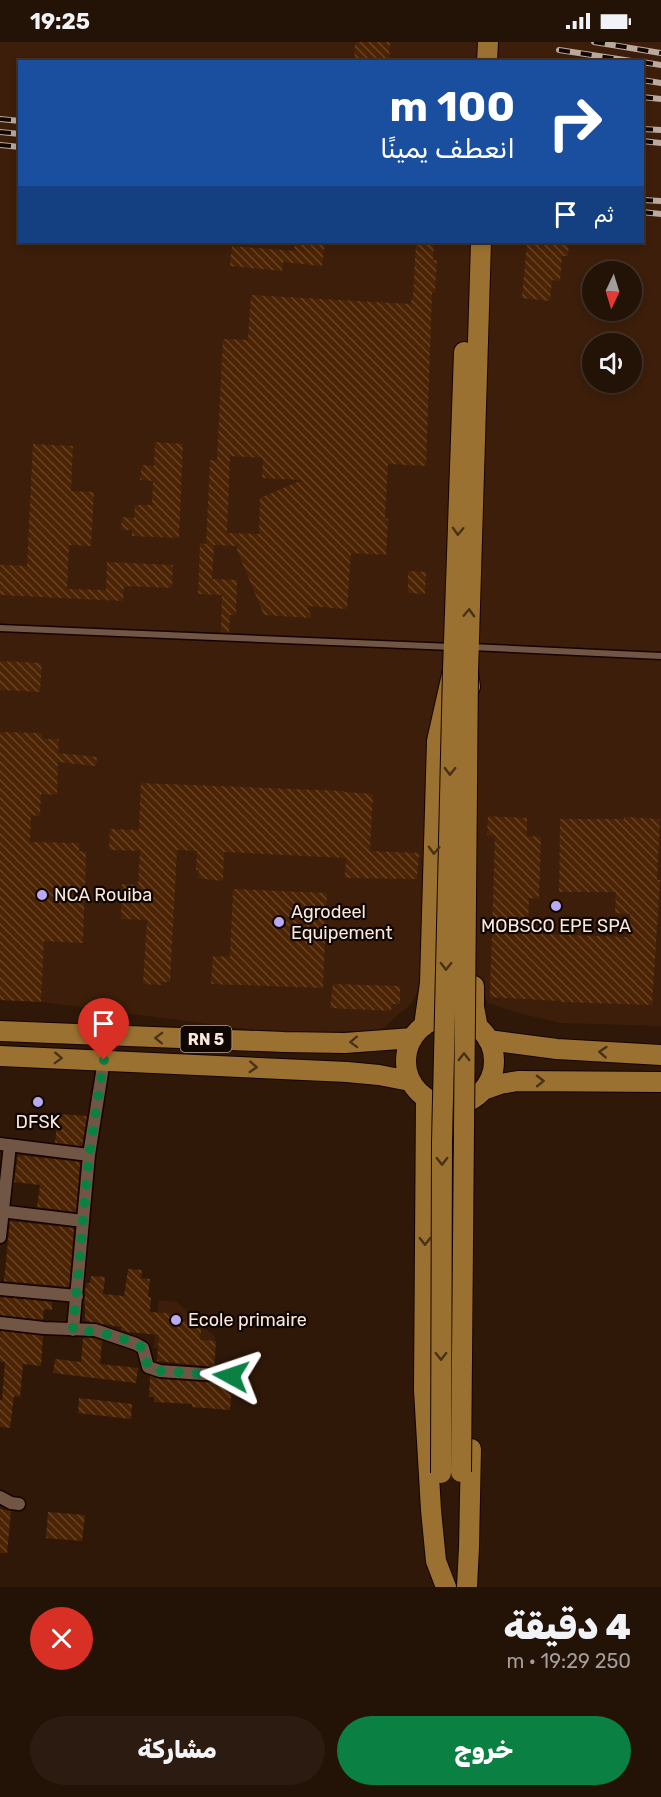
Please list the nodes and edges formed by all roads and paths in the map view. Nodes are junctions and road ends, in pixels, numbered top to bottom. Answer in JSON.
{"nodes":[{"id":1,"x":474,"y":42,"type":"edge"},
{"id":2,"x":488,"y":42,"type":"edge"},
{"id":3,"x":474,"y":60,"type":"edge"},
{"id":4,"x":487,"y":60,"type":"edge"},
{"id":5,"x":468,"y":243,"type":"edge"},
{"id":6,"x":481,"y":243,"type":"edge"},
{"id":7,"x":0,"y":628,"type":"edge"},
{"id":8,"x":461,"y":647,"type":"junction"},
{"id":9,"x":661,"y":656,"type":"edge"},
{"id":10,"x":460,"y":671,"type":"junction"},
{"id":11,"x":0,"y":1031,"type":"edge"},
{"id":12,"x":418,"y":1032,"type":"junction"},
{"id":13,"x":483,"y":1034,"type":"junction"},
{"id":14,"x":661,"y":1055,"type":"edge"},
{"id":15,"x":0,"y":1056,"type":"edge"},
{"id":16,"x":104,"y":1060,"type":"junction"},
{"id":17,"x":410,"y":1081,"type":"junction"},
{"id":18,"x":661,"y":1082,"type":"edge"},
{"id":19,"x":478,"y":1094,"type":"junction"},
{"id":20,"x":426,"y":1098,"type":"junction"},
{"id":21,"x":5,"y":1144,"type":"edge"},
{"id":22,"x":89,"y":1155,"type":"junction"},
{"id":23,"x":1,"y":1211,"type":"edge"},
{"id":24,"x":83,"y":1221,"type":"junction"},
{"id":25,"x":0,"y":1237,"type":"edge"},
{"id":26,"x":0,"y":1289,"type":"edge"},
{"id":27,"x":77,"y":1296,"type":"junction"},
{"id":28,"x":0,"y":1323,"type":"edge"},
{"id":29,"x":73,"y":1330,"type":"junction"},
{"id":30,"x":231,"y":1376,"type":"dead end"},
{"id":31,"x":0,"y":1497,"type":"edge"},
{"id":32,"x":19,"y":1504,"type":"dead end"},
{"id":33,"x":447,"y":1587,"type":"edge"},
{"id":34,"x":466,"y":1587,"type":"edge"}],
"edges":[{"from":1,"to":3,"type":"highway"},
{"from":2,"to":4,"type":"highway"},
{"from":5,"to":8,"type":"highway","one_way":true},
{"from":8,"to":6,"type":"highway","one_way":true},
{"from":7,"to":8,"type":"lane"},
{"from":8,"to":9,"type":"lane"},
{"from":8,"to":10,"type":"highway"},
{"from":10,"to":12,"type":"highway","one_way":true},
{"from":10,"to":13,"type":"highway"},
{"from":10,"to":33,"type":"highway","one_way":true,"bridge":true},
{"from":34,"to":10,"type":"highway","one_way":true,"bridge":true},
{"from":12,"to":11,"type":"highway","number":"RN 5","one_way":true},
{"from":12,"to":13,"type":"highway"},
{"from":12,"to":17,"type":"highway"},
{"from":14,"to":13,"type":"highway","one_way":true},
{"from":13,"to":19,"type":"highway"},
{"from":15,"to":16,"type":"highway","number":"RN 5","one_way":true},
{"from":16,"to":17,"type":"highway","number":"RN 5","one_way":true},
{"from":16,"to":22,"type":"street"},
{"from":17,"to":20,"type":"highway"},
{"from":19,"to":18,"type":"highway","one_way":true},
{"from":19,"to":20,"type":"highway"},
{"from":19,"to":34,"type":"highway"},
{"from":20,"to":33,"type":"highway","one_way":true},
{"from":21,"to":22,"type":"street"},
{"from":21,"to":23,"type":"street"},
{"from":22,"to":24,"type":"street"},
{"from":23,"to":24,"type":"street"},
{"from":23,"to":25,"type":"street"},
{"from":24,"to":27,"type":"street"},
{"from":26,"to":27,"type":"street"},
{"from":27,"to":29,"type":"street"},
{"from":28,"to":29,"type":"street"},
{"from":29,"to":30,"type":"street"},
{"from":31,"to":32,"type":"street"}]}
